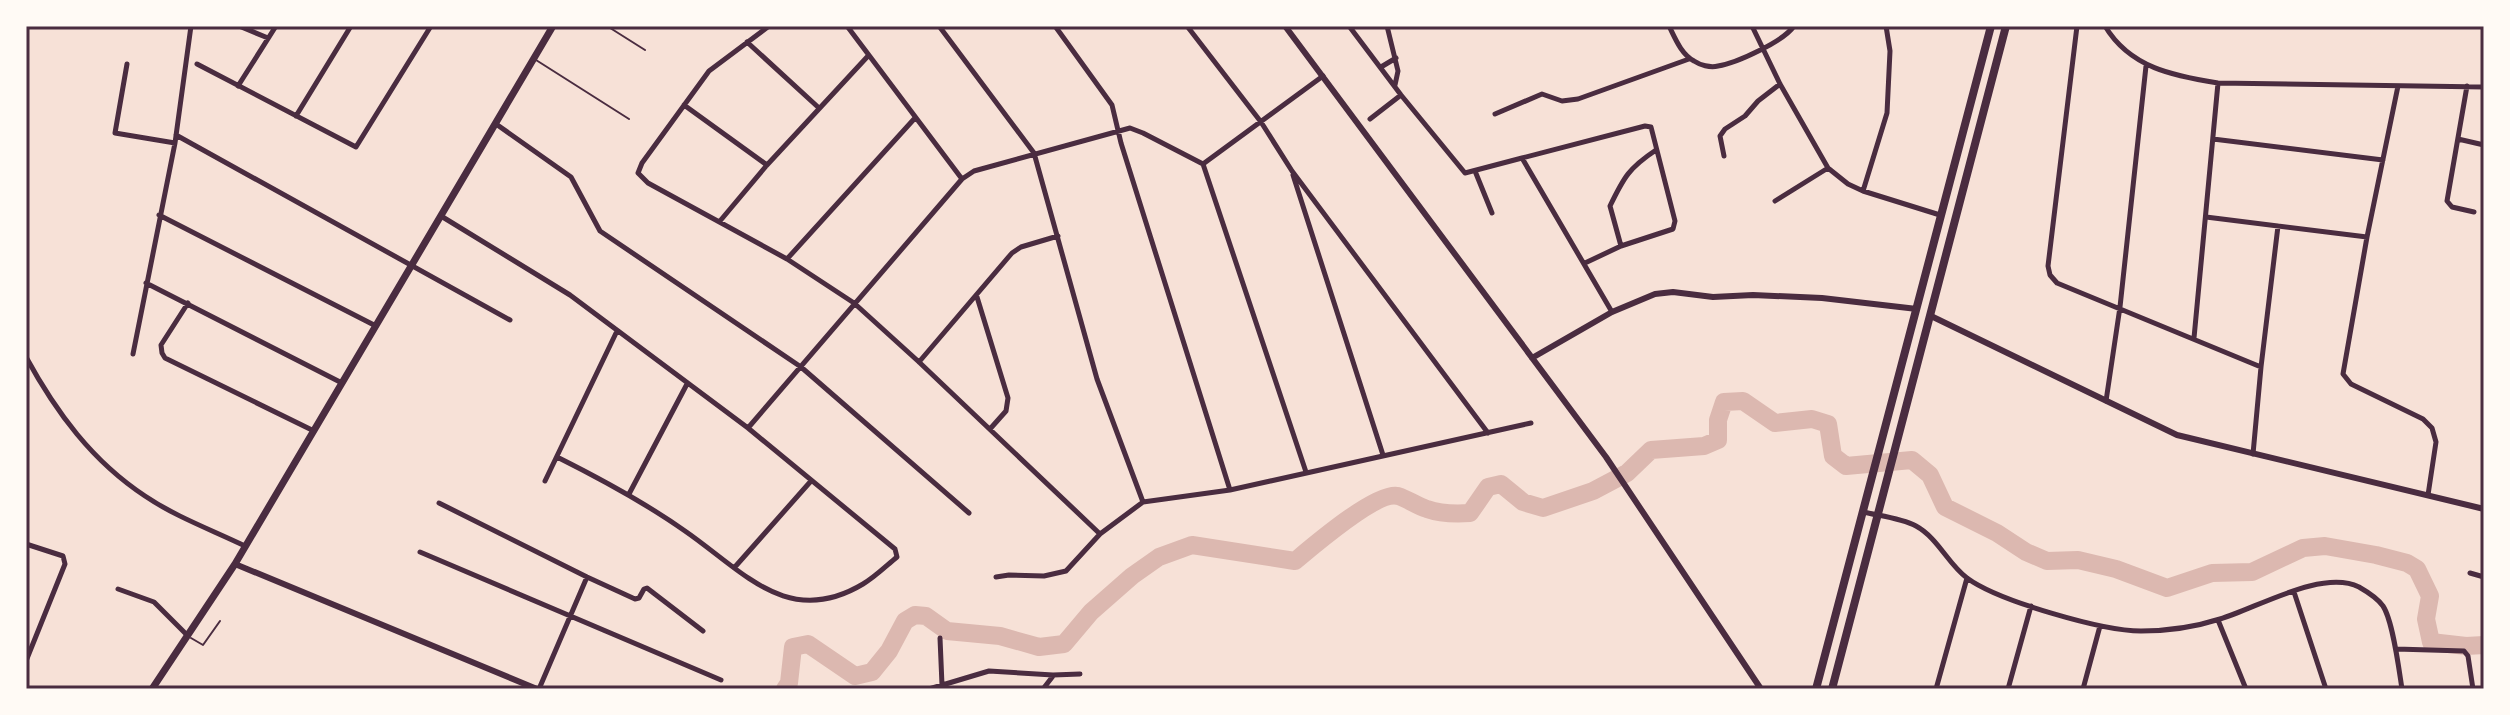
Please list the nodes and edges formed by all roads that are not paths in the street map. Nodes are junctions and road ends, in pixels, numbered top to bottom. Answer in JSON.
{"nodes":[{"id":1,"x":191,"y":26,"type":"edge"},
{"id":2,"x":239,"y":26,"type":"edge"},
{"id":3,"x":276,"y":26,"type":"edge"},
{"id":4,"x":351,"y":26,"type":"edge"},
{"id":5,"x":431,"y":26,"type":"edge"},
{"id":6,"x":553,"y":26,"type":"edge"},
{"id":7,"x":607,"y":26,"type":"edge"},
{"id":8,"x":769,"y":26,"type":"edge"},
{"id":9,"x":847,"y":26,"type":"edge"},
{"id":10,"x":939,"y":26,"type":"edge"},
{"id":11,"x":1055,"y":26,"type":"edge"},
{"id":12,"x":1187,"y":26,"type":"edge"},
{"id":13,"x":1285,"y":26,"type":"edge"},
{"id":14,"x":1349,"y":26,"type":"edge"},
{"id":15,"x":1387,"y":26,"type":"edge"},
{"id":16,"x":1669,"y":26,"type":"edge"},
{"id":17,"x":1752,"y":26,"type":"edge"},
{"id":18,"x":1794,"y":26,"type":"edge"},
{"id":19,"x":1886,"y":26,"type":"edge"},
{"id":20,"x":1991,"y":26,"type":"edge"},
{"id":21,"x":2006,"y":26,"type":"edge"},
{"id":22,"x":2077,"y":26,"type":"edge"},
{"id":23,"x":2105,"y":26,"type":"edge"},
{"id":24,"x":268,"y":38,"type":"junction"},
{"id":25,"x":747,"y":42,"type":"junction"},
{"id":26,"x":1762,"y":49,"type":"junction"},
{"id":27,"x":645,"y":50,"type":"dead end"},
{"id":28,"x":868,"y":56,"type":"junction"},
{"id":29,"x":533,"y":58,"type":"junction"},
{"id":30,"x":1396,"y":58,"type":"junction"},
{"id":31,"x":1689,"y":59,"type":"junction"},
{"id":32,"x":127,"y":64,"type":"dead end"},
{"id":33,"x":197,"y":64,"type":"dead end"},
{"id":34,"x":2146,"y":66,"type":"junction"},
{"id":35,"x":1381,"y":67,"type":"junction"},
{"id":36,"x":1323,"y":76,"type":"junction"},
{"id":37,"x":2218,"y":83,"type":"junction"},
{"id":38,"x":1780,"y":84,"type":"junction"},
{"id":39,"x":1395,"y":85,"type":"junction"},
{"id":40,"x":238,"y":86,"type":"junction"},
{"id":41,"x":2398,"y":86,"type":"junction"},
{"id":42,"x":2467,"y":86,"type":"junction"},
{"id":43,"x":2484,"y":87,"type":"edge"},
{"id":44,"x":1401,"y":95,"type":"junction"},
{"id":45,"x":1972,"y":100,"type":"junction"},
{"id":46,"x":1987,"y":103,"type":"junction"},
{"id":47,"x":684,"y":105,"type":"junction"},
{"id":48,"x":819,"y":108,"type":"junction"},
{"id":49,"x":1495,"y":114,"type":"dead end"},
{"id":50,"x":296,"y":116,"type":"junction"},
{"id":51,"x":915,"y":118,"type":"junction"},
{"id":52,"x":629,"y":119,"type":"dead end"},
{"id":53,"x":1370,"y":119,"type":"dead end"},
{"id":54,"x":1261,"y":122,"type":"junction"},
{"id":55,"x":495,"y":123,"type":"junction"},
{"id":56,"x":1119,"y":131,"type":"junction"},
{"id":57,"x":176,"y":135,"type":"junction"},
{"id":58,"x":2213,"y":139,"type":"junction"},
{"id":59,"x":2458,"y":139,"type":"junction"},
{"id":60,"x":175,"y":143,"type":"junction"},
{"id":61,"x":2484,"y":145,"type":"edge"},
{"id":62,"x":1656,"y":150,"type":"junction"},
{"id":63,"x":1034,"y":153,"type":"junction"},
{"id":64,"x":1724,"y":156,"type":"dead end"},
{"id":65,"x":1522,"y":158,"type":"junction"},
{"id":66,"x":2383,"y":160,"type":"junction"},
{"id":67,"x":1203,"y":164,"type":"junction"},
{"id":68,"x":767,"y":165,"type":"junction"},
{"id":69,"x":1828,"y":168,"type":"junction"},
{"id":70,"x":1292,"y":171,"type":"junction"},
{"id":71,"x":1475,"y":171,"type":"junction"},
{"id":72,"x":962,"y":179,"type":"junction"},
{"id":73,"x":1863,"y":191,"type":"junction"},
{"id":74,"x":1775,"y":201,"type":"dead end"},
{"id":75,"x":2474,"y":212,"type":"dead end"},
{"id":76,"x":1492,"y":213,"type":"dead end"},
{"id":77,"x":159,"y":215,"type":"junction"},
{"id":78,"x":1941,"y":215,"type":"junction"},
{"id":79,"x":441,"y":216,"type":"junction"},
{"id":80,"x":2206,"y":217,"type":"junction"},
{"id":81,"x":720,"y":221,"type":"junction"},
{"id":82,"x":2278,"y":226,"type":"junction"},
{"id":83,"x":1058,"y":236,"type":"junction"},
{"id":84,"x":2367,"y":237,"type":"junction"},
{"id":85,"x":1621,"y":246,"type":"junction"},
{"id":86,"x":787,"y":259,"type":"junction"},
{"id":87,"x":1585,"y":263,"type":"junction"},
{"id":88,"x":412,"y":265,"type":"junction"},
{"id":89,"x":146,"y":283,"type":"junction"},
{"id":90,"x":976,"y":296,"type":"junction"},
{"id":91,"x":188,"y":303,"type":"junction"},
{"id":92,"x":854,"y":303,"type":"junction"},
{"id":93,"x":2120,"y":307,"type":"junction"},
{"id":94,"x":1917,"y":309,"type":"junction"},
{"id":95,"x":1612,"y":312,"type":"junction"},
{"id":96,"x":1931,"y":316,"type":"junction"},
{"id":97,"x":510,"y":320,"type":"dead end"},
{"id":98,"x":376,"y":326,"type":"junction"},
{"id":99,"x":617,"y":330,"type":"junction"},
{"id":100,"x":2194,"y":338,"type":"junction"},
{"id":101,"x":133,"y":354,"type":"dead end"},
{"id":102,"x":26,"y":358,"type":"edge"},
{"id":103,"x":1532,"y":358,"type":"junction"},
{"id":104,"x":919,"y":362,"type":"junction"},
{"id":105,"x":801,"y":367,"type":"junction"},
{"id":106,"x":2261,"y":367,"type":"junction"},
{"id":107,"x":342,"y":383,"type":"junction"},
{"id":108,"x":687,"y":384,"type":"junction"},
{"id":109,"x":2106,"y":401,"type":"junction"},
{"id":110,"x":1531,"y":423,"type":"dead end"},
{"id":111,"x":748,"y":428,"type":"junction"},
{"id":112,"x":990,"y":429,"type":"junction"},
{"id":113,"x":314,"y":431,"type":"junction"},
{"id":114,"x":1488,"y":433,"type":"junction"},
{"id":115,"x":2253,"y":454,"type":"junction"},
{"id":116,"x":1384,"y":455,"type":"junction"},
{"id":117,"x":557,"y":457,"type":"junction"},
{"id":118,"x":1306,"y":472,"type":"junction"},
{"id":119,"x":545,"y":481,"type":"dead end"},
{"id":120,"x":811,"y":481,"type":"junction"},
{"id":121,"x":1230,"y":490,"type":"junction"},
{"id":122,"x":629,"y":494,"type":"junction"},
{"id":123,"x":2428,"y":495,"type":"junction"},
{"id":124,"x":1143,"y":502,"type":"junction"},
{"id":125,"x":439,"y":503,"type":"dead end"},
{"id":126,"x":2484,"y":509,"type":"edge"},
{"id":127,"x":1863,"y":512,"type":"junction"},
{"id":128,"x":969,"y":513,"type":"dead end"},
{"id":129,"x":1878,"y":516,"type":"junction"},
{"id":130,"x":1100,"y":534,"type":"junction"},
{"id":131,"x":26,"y":544,"type":"edge"},
{"id":132,"x":245,"y":546,"type":"junction"},
{"id":133,"x":420,"y":552,"type":"dead end"},
{"id":134,"x":235,"y":564,"type":"junction"},
{"id":135,"x":734,"y":568,"type":"junction"},
{"id":136,"x":2470,"y":573,"type":"dead end"},
{"id":137,"x":587,"y":577,"type":"junction"},
{"id":138,"x":996,"y":577,"type":"dead end"},
{"id":139,"x":2484,"y":577,"type":"edge"},
{"id":140,"x":1967,"y":578,"type":"junction"},
{"id":141,"x":118,"y":589,"type":"dead end"},
{"id":142,"x":2294,"y":592,"type":"junction"},
{"id":143,"x":2031,"y":606,"type":"junction"},
{"id":144,"x":571,"y":616,"type":"junction"},
{"id":145,"x":2218,"y":620,"type":"junction"},
{"id":146,"x":220,"y":621,"type":"dead end"},
{"id":147,"x":2100,"y":626,"type":"junction"},
{"id":148,"x":703,"y":631,"type":"dead end"},
{"id":149,"x":187,"y":635,"type":"junction"},
{"id":150,"x":940,"y":638,"type":"dead end"},
{"id":151,"x":2396,"y":649,"type":"junction"},
{"id":152,"x":26,"y":661,"type":"edge"},
{"id":153,"x":1080,"y":674,"type":"dead end"},
{"id":154,"x":1053,"y":675,"type":"junction"},
{"id":155,"x":721,"y":680,"type":"dead end"},
{"id":156,"x":942,"y":685,"type":"junction"},
{"id":157,"x":152,"y":689,"type":"edge"},
{"id":158,"x":538,"y":689,"type":"edge"},
{"id":159,"x":929,"y":689,"type":"edge"},
{"id":160,"x":1043,"y":689,"type":"edge"},
{"id":161,"x":1761,"y":689,"type":"edge"},
{"id":162,"x":1816,"y":689,"type":"edge"},
{"id":163,"x":1832,"y":689,"type":"edge"},
{"id":164,"x":1936,"y":689,"type":"edge"},
{"id":165,"x":2008,"y":689,"type":"edge"},
{"id":166,"x":2083,"y":689,"type":"edge"},
{"id":167,"x":2246,"y":689,"type":"edge"},
{"id":168,"x":2326,"y":689,"type":"edge"},
{"id":169,"x":2402,"y":689,"type":"edge"},
{"id":170,"x":2473,"y":689,"type":"edge"}],
"edges":[{"from":1,"to":57,"type":"street"},
{"from":2,"to":24,"type":"street"},
{"from":3,"to":24,"type":"street"},
{"from":4,"to":50,"type":"street"},
{"from":5,"to":50,"type":"street"},
{"from":6,"to":29,"type":"main road"},
{"from":7,"to":27,"type":"lane"},
{"from":8,"to":25,"type":"street"},
{"from":9,"to":28,"type":"street"},
{"from":10,"to":63,"type":"street"},
{"from":11,"to":56,"type":"street"},
{"from":12,"to":54,"type":"street"},
{"from":13,"to":36,"type":"street"},
{"from":14,"to":35,"type":"street"},
{"from":15,"to":30,"type":"street"},
{"from":16,"to":31,"type":"street"},
{"from":17,"to":26,"type":"street"},
{"from":18,"to":26,"type":"street"},
{"from":19,"to":73,"type":"street"},
{"from":20,"to":45,"type":"main road"},
{"from":21,"to":46,"type":"main road"},
{"from":22,"to":93,"type":"street"},
{"from":23,"to":34,"type":"street"},
{"from":24,"to":40,"type":"street"},
{"from":25,"to":47,"type":"street"},
{"from":25,"to":48,"type":"street"},
{"from":26,"to":31,"type":"street"},
{"from":26,"to":38,"type":"street"},
{"from":28,"to":48,"type":"street"},
{"from":28,"to":51,"type":"street"},
{"from":29,"to":52,"type":"lane"},
{"from":29,"to":55,"type":"main road"},
{"from":30,"to":35,"type":"street"},
{"from":30,"to":39,"type":"street"},
{"from":31,"to":49,"type":"street"},
{"from":32,"to":60,"type":"street"},
{"from":33,"to":40,"type":"street"},
{"from":34,"to":37,"type":"street"},
{"from":34,"to":93,"type":"street"},
{"from":35,"to":39,"type":"street"},
{"from":36,"to":54,"type":"street"},
{"from":36,"to":103,"type":"street"},
{"from":37,"to":41,"type":"street"},
{"from":37,"to":58,"type":"street"},
{"from":38,"to":64,"type":"street"},
{"from":38,"to":69,"type":"street"},
{"from":39,"to":44,"type":"street"},
{"from":40,"to":50,"type":"street"},
{"from":41,"to":42,"type":"street"},
{"from":41,"to":66,"type":"street"},
{"from":42,"to":43,"type":"street"},
{"from":42,"to":59,"type":"street"},
{"from":44,"to":53,"type":"street"},
{"from":44,"to":71,"type":"street"},
{"from":45,"to":46,"type":"main road"},
{"from":45,"to":78,"type":"main road"},
{"from":46,"to":96,"type":"main road"},
{"from":47,"to":68,"type":"street"},
{"from":47,"to":81,"type":"street"},
{"from":48,"to":68,"type":"street"},
{"from":51,"to":72,"type":"street"},
{"from":51,"to":86,"type":"street"},
{"from":54,"to":67,"type":"street"},
{"from":54,"to":70,"type":"street"},
{"from":55,"to":79,"type":"main road"},
{"from":55,"to":105,"type":"street"},
{"from":56,"to":63,"type":"street"},
{"from":56,"to":67,"type":"street"},
{"from":56,"to":121,"type":"street"},
{"from":57,"to":60,"type":"street"},
{"from":57,"to":88,"type":"street"},
{"from":58,"to":66,"type":"street"},
{"from":58,"to":80,"type":"street"},
{"from":59,"to":61,"type":"street"},
{"from":59,"to":75,"type":"street"},
{"from":60,"to":77,"type":"street"},
{"from":62,"to":65,"type":"street"},
{"from":62,"to":85,"type":"street"},
{"from":62,"to":85,"type":"street"},
{"from":63,"to":72,"type":"street"},
{"from":63,"to":83,"type":"street"},
{"from":65,"to":71,"type":"street"},
{"from":65,"to":87,"type":"street"},
{"from":66,"to":84,"type":"street"},
{"from":67,"to":118,"type":"street"},
{"from":68,"to":81,"type":"street"},
{"from":69,"to":73,"type":"street"},
{"from":69,"to":74,"type":"street"},
{"from":70,"to":114,"type":"street"},
{"from":70,"to":116,"type":"street"},
{"from":71,"to":76,"type":"street"},
{"from":72,"to":92,"type":"street"},
{"from":73,"to":78,"type":"street"},
{"from":77,"to":89,"type":"street"},
{"from":77,"to":98,"type":"street"},
{"from":78,"to":94,"type":"main road"},
{"from":79,"to":88,"type":"main road"},
{"from":79,"to":99,"type":"street"},
{"from":80,"to":82,"type":"street"},
{"from":80,"to":100,"type":"street"},
{"from":81,"to":86,"type":"street"},
{"from":82,"to":84,"type":"street"},
{"from":82,"to":106,"type":"street"},
{"from":83,"to":90,"type":"street"},
{"from":83,"to":124,"type":"street"},
{"from":84,"to":123,"type":"street"},
{"from":85,"to":87,"type":"street"},
{"from":86,"to":92,"type":"street"},
{"from":87,"to":95,"type":"street"},
{"from":88,"to":97,"type":"street"},
{"from":88,"to":98,"type":"main road"},
{"from":89,"to":91,"type":"street"},
{"from":89,"to":101,"type":"street"},
{"from":90,"to":104,"type":"street"},
{"from":90,"to":112,"type":"street"},
{"from":91,"to":107,"type":"street"},
{"from":91,"to":113,"type":"street"},
{"from":92,"to":104,"type":"street"},
{"from":92,"to":105,"type":"street"},
{"from":93,"to":100,"type":"street"},
{"from":93,"to":109,"type":"street"},
{"from":94,"to":95,"type":"street"},
{"from":94,"to":127,"type":"main road"},
{"from":95,"to":103,"type":"street"},
{"from":96,"to":109,"type":"street"},
{"from":96,"to":129,"type":"main road"},
{"from":98,"to":107,"type":"main road"},
{"from":99,"to":108,"type":"street"},
{"from":99,"to":117,"type":"street"},
{"from":100,"to":106,"type":"street"},
{"from":102,"to":132,"type":"street"},
{"from":103,"to":161,"type":"street"},
{"from":104,"to":112,"type":"street"},
{"from":105,"to":111,"type":"street"},
{"from":105,"to":128,"type":"street"},
{"from":106,"to":115,"type":"street"},
{"from":107,"to":113,"type":"main road"},
{"from":108,"to":111,"type":"street"},
{"from":108,"to":122,"type":"street"},
{"from":109,"to":115,"type":"street"},
{"from":110,"to":114,"type":"street"},
{"from":111,"to":120,"type":"street"},
{"from":112,"to":130,"type":"street"},
{"from":113,"to":132,"type":"main road"},
{"from":114,"to":116,"type":"street"},
{"from":115,"to":123,"type":"street"},
{"from":116,"to":118,"type":"street"},
{"from":117,"to":119,"type":"street"},
{"from":117,"to":122,"type":"street"},
{"from":118,"to":121,"type":"street"},
{"from":120,"to":135,"type":"street"},
{"from":120,"to":135,"type":"street"},
{"from":121,"to":124,"type":"street"},
{"from":122,"to":135,"type":"street"},
{"from":123,"to":126,"type":"street"},
{"from":124,"to":130,"type":"street"},
{"from":125,"to":137,"type":"street"},
{"from":127,"to":129,"type":"street"},
{"from":127,"to":162,"type":"main road"},
{"from":129,"to":140,"type":"street"},
{"from":129,"to":163,"type":"main road"},
{"from":130,"to":138,"type":"street"},
{"from":131,"to":152,"type":"street"},
{"from":132,"to":134,"type":"main road"},
{"from":133,"to":144,"type":"street"},
{"from":134,"to":149,"type":"main road"},
{"from":134,"to":158,"type":"street"},
{"from":136,"to":139,"type":"street"},
{"from":137,"to":144,"type":"street"},
{"from":137,"to":148,"type":"street"},
{"from":140,"to":143,"type":"street"},
{"from":140,"to":164,"type":"street"},
{"from":141,"to":149,"type":"street"},
{"from":142,"to":145,"type":"street"},
{"from":142,"to":151,"type":"street"},
{"from":142,"to":168,"type":"street"},
{"from":143,"to":147,"type":"street"},
{"from":143,"to":165,"type":"street"},
{"from":144,"to":155,"type":"street"},
{"from":144,"to":158,"type":"street"},
{"from":145,"to":147,"type":"street"},
{"from":145,"to":167,"type":"street"},
{"from":146,"to":149,"type":"lane"},
{"from":147,"to":166,"type":"street"},
{"from":149,"to":157,"type":"main road"},
{"from":150,"to":156,"type":"street"},
{"from":151,"to":169,"type":"street"},
{"from":151,"to":170,"type":"street"},
{"from":153,"to":154,"type":"street"},
{"from":154,"to":156,"type":"street"},
{"from":154,"to":160,"type":"street"},
{"from":156,"to":159,"type":"street"}]}
